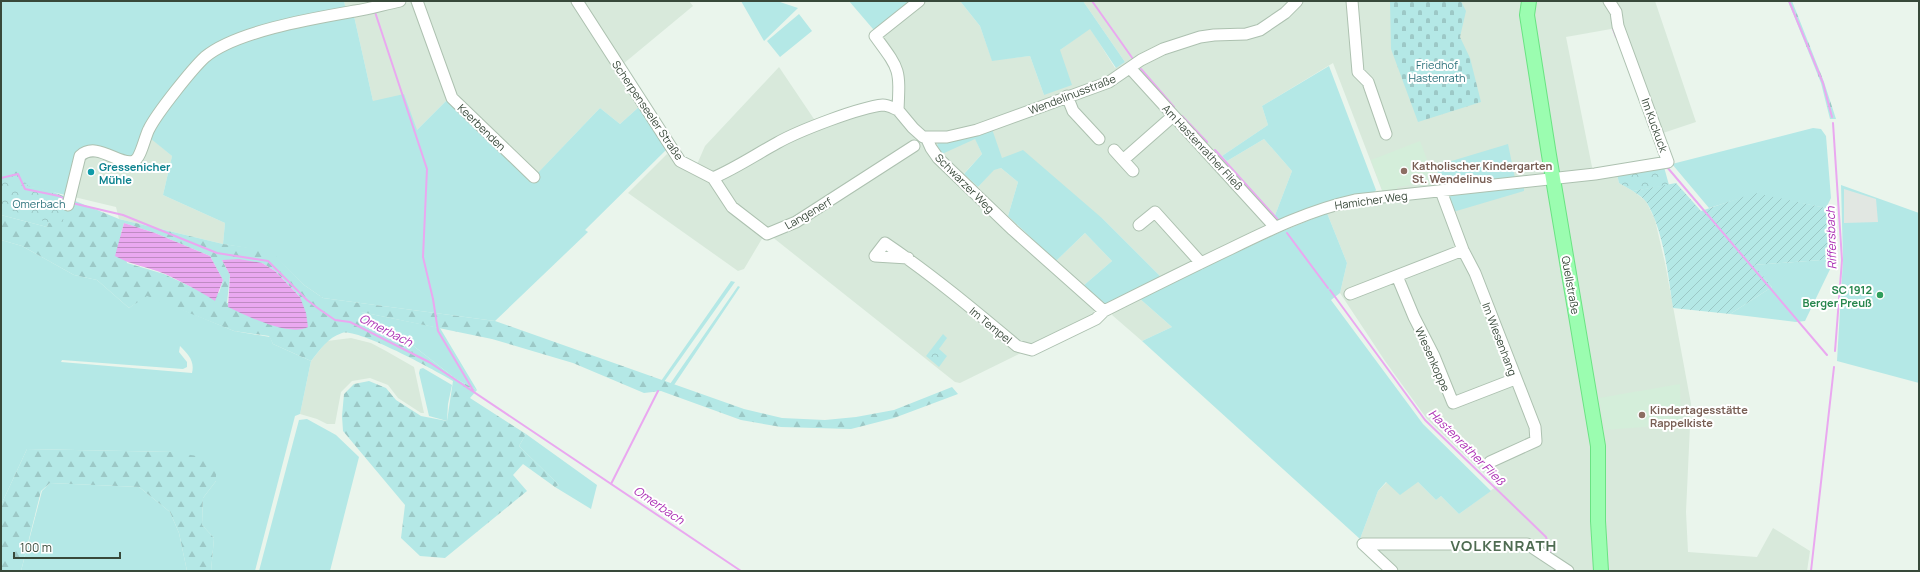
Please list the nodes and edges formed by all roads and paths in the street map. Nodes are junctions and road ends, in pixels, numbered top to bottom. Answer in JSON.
{"nodes":[{"id":1,"x":400,"y":1,"type":"edge"},
{"id":2,"x":417,"y":1,"type":"edge"},
{"id":3,"x":577,"y":1,"type":"edge"},
{"id":4,"x":919,"y":1,"type":"edge"},
{"id":5,"x":1297,"y":1,"type":"edge"},
{"id":6,"x":1352,"y":1,"type":"edge"},
{"id":7,"x":1529,"y":1,"type":"edge"},
{"id":8,"x":1609,"y":1,"type":"edge"},
{"id":9,"x":1130,"y":68,"type":"junction"},
{"id":10,"x":1067,"y":96,"type":"junction"},
{"id":11,"x":898,"y":110,"type":"junction"},
{"id":12,"x":1173,"y":116,"type":"junction"},
{"id":13,"x":1386,"y":134,"type":"dead end"},
{"id":14,"x":926,"y":137,"type":"junction"},
{"id":15,"x":1099,"y":139,"type":"dead end"},
{"id":16,"x":914,"y":146,"type":"dead end"},
{"id":17,"x":1114,"y":150,"type":"dead end"},
{"id":18,"x":1123,"y":160,"type":"junction"},
{"id":19,"x":1133,"y":171,"type":"dead end"},
{"id":20,"x":534,"y":177,"type":"dead end"},
{"id":21,"x":713,"y":178,"type":"junction"},
{"id":22,"x":1553,"y":179,"type":"junction"},
{"id":23,"x":1441,"y":191,"type":"junction"},
{"id":24,"x":69,"y":200,"type":"dead end"},
{"id":25,"x":1139,"y":225,"type":"dead end"},
{"id":26,"x":1275,"y":227,"type":"junction"},
{"id":27,"x":1463,"y":250,"type":"junction"},
{"id":28,"x":908,"y":258,"type":"dead end"},
{"id":29,"x":1201,"y":263,"type":"junction"},
{"id":30,"x":1397,"y":276,"type":"junction"},
{"id":31,"x":1350,"y":294,"type":"dead end"},
{"id":32,"x":1104,"y":311,"type":"junction"},
{"id":33,"x":1515,"y":379,"type":"junction"},
{"id":34,"x":1490,"y":462,"type":"dead end"},
{"id":35,"x":1392,"y":571,"type":"edge"},
{"id":36,"x":1568,"y":571,"type":"edge"},
{"id":37,"x":1601,"y":571,"type":"edge"}],
"edges":[{"from":1,"to":24,"type":"street"},
{"from":2,"to":20,"type":"street","name":"Keerbenden"},
{"from":3,"to":21,"type":"street","name":"Scherpenseeler Straße"},
{"from":4,"to":11,"type":"street"},
{"from":5,"to":9,"type":"street","name":"Wendelinusstraße"},
{"from":6,"to":13,"type":"street"},
{"from":7,"to":22,"type":"main road","name":"Quellstraße"},
{"from":8,"to":22,"type":"street","name":"Im Kuckuck"},
{"from":9,"to":10,"type":"street","name":"Wendelinusstraße"},
{"from":9,"to":12,"type":"street","name":"Am Hastenrather Fließ"},
{"from":10,"to":14,"type":"street","name":"Wendelinusstraße"},
{"from":10,"to":15,"type":"street"},
{"from":11,"to":14,"type":"street","name":"Schwarzer Weg"},
{"from":11,"to":21,"type":"street"},
{"from":12,"to":18,"type":"street"},
{"from":12,"to":26,"type":"street","name":"Am Hastenrather Fließ"},
{"from":14,"to":32,"type":"street","name":"Schwarzer Weg"},
{"from":16,"to":21,"type":"street","name":"Langenerf"},
{"from":17,"to":18,"type":"street"},
{"from":18,"to":19,"type":"street"},
{"from":22,"to":23,"type":"street","name":"Hamicher Weg"},
{"from":22,"to":37,"type":"main road","name":"Quellstraße"},
{"from":23,"to":26,"type":"street","name":"Hamicher Weg"},
{"from":23,"to":27,"type":"street","name":"Im Wiesenhang"},
{"from":25,"to":29,"type":"street"},
{"from":26,"to":29,"type":"street","name":"Hamicher Weg"},
{"from":27,"to":30,"type":"street"},
{"from":27,"to":33,"type":"street","name":"Im Wiesenhang"},
{"from":28,"to":32,"type":"street","name":"Im Tempel"},
{"from":29,"to":32,"type":"street","name":"Hamicher Weg"},
{"from":30,"to":31,"type":"street"},
{"from":30,"to":33,"type":"street","name":"Wiesenkoppe"},
{"from":33,"to":34,"type":"street","name":"Im Wiesenhang"},
{"from":35,"to":36,"type":"street"}]}
